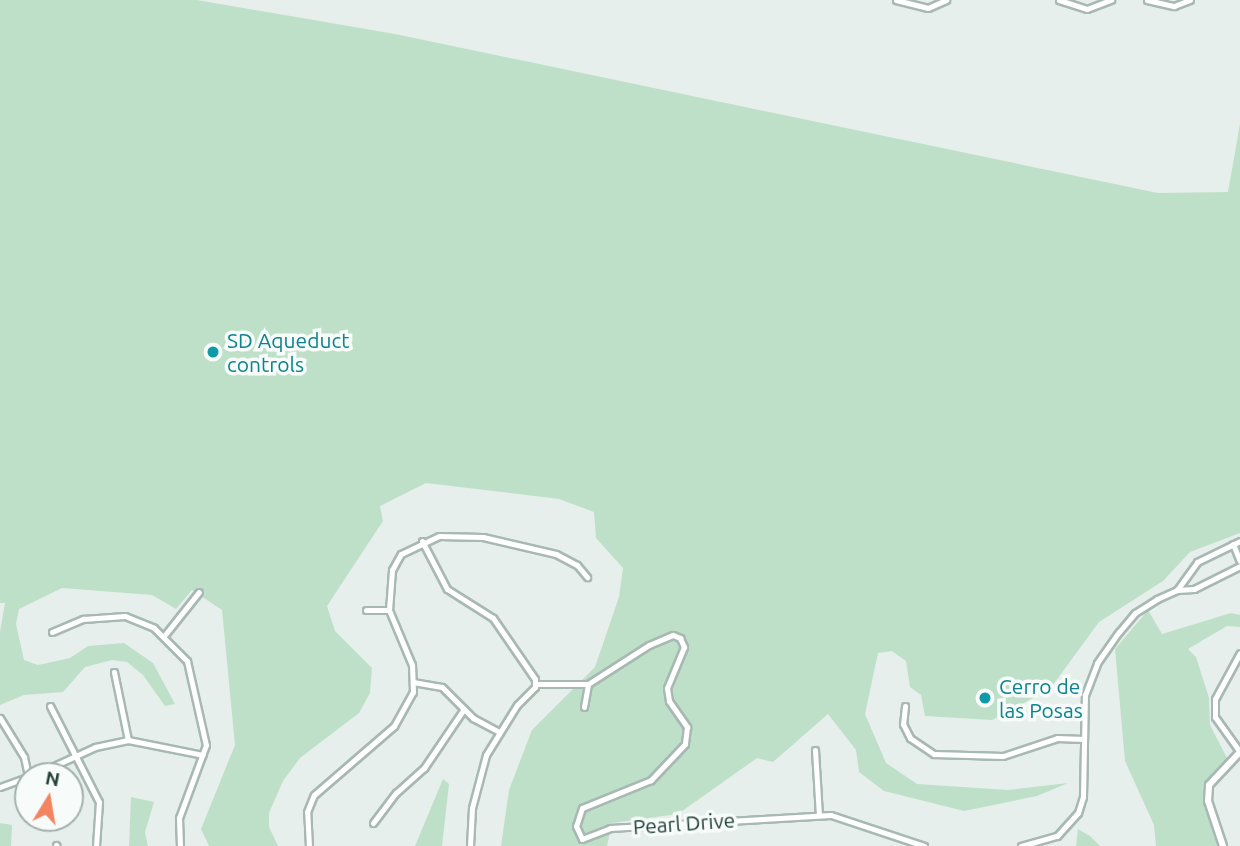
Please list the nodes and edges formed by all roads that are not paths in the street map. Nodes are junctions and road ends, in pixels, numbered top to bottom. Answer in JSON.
{"nodes":[{"id":1,"x":896,"y":0,"type":"edge"},
{"id":2,"x":946,"y":0,"type":"edge"},
{"id":3,"x":1059,"y":0,"type":"edge"},
{"id":4,"x":1111,"y":0,"type":"edge"},
{"id":5,"x":1147,"y":0,"type":"edge"},
{"id":6,"x":1191,"y":0,"type":"edge"},
{"id":7,"x":422,"y":541,"type":"junction"},
{"id":8,"x":1240,"y":541,"type":"edge"},
{"id":9,"x":1233,"y":544,"type":"junction"},
{"id":10,"x":1240,"y":563,"type":"edge"},
{"id":11,"x":587,"y":577,"type":"dead end"},
{"id":12,"x":1177,"y":590,"type":"junction"},
{"id":13,"x":199,"y":592,"type":"dead end"},
{"id":14,"x":366,"y":610,"type":"dead end"},
{"id":15,"x":389,"y":610,"type":"junction"},
{"id":16,"x":52,"y":632,"type":"dead end"},
{"id":17,"x":164,"y":636,"type":"junction"},
{"id":18,"x":1240,"y":653,"type":"edge"},
{"id":19,"x":114,"y":672,"type":"dead end"},
{"id":20,"x":414,"y":681,"type":"junction"},
{"id":21,"x":535,"y":684,"type":"junction"},
{"id":22,"x":588,"y":684,"type":"junction"},
{"id":23,"x":50,"y":706,"type":"dead end"},
{"id":24,"x":905,"y":706,"type":"dead end"},
{"id":25,"x":584,"y":707,"type":"dead end"},
{"id":26,"x":464,"y":709,"type":"junction"},
{"id":27,"x":0,"y":718,"type":"edge"},
{"id":28,"x":499,"y":732,"type":"junction"},
{"id":29,"x":1084,"y":739,"type":"junction"},
{"id":30,"x":128,"y":740,"type":"junction"},
{"id":31,"x":815,"y":750,"type":"dead end"},
{"id":32,"x":1240,"y":752,"type":"edge"},
{"id":33,"x":203,"y":755,"type":"junction"},
{"id":34,"x":78,"y":756,"type":"junction"},
{"id":35,"x":26,"y":762,"type":"edge"},
{"id":36,"x":64,"y":762,"type":"edge"},
{"id":37,"x":819,"y":815,"type":"junction"},
{"id":38,"x":373,"y":823,"type":"dead end"},
{"id":39,"x":96,"y":846,"type":"edge"},
{"id":40,"x":180,"y":846,"type":"edge"},
{"id":41,"x":309,"y":846,"type":"edge"},
{"id":42,"x":470,"y":846,"type":"edge"},
{"id":43,"x":924,"y":846,"type":"edge"},
{"id":44,"x":1021,"y":846,"type":"edge"},
{"id":45,"x":1223,"y":846,"type":"edge"}],
"edges":[{"from":1,"to":2,"type":"street"},
{"from":3,"to":4,"type":"street"},
{"from":5,"to":6,"type":"street"},
{"from":7,"to":11,"type":"street"},
{"from":7,"to":15,"type":"street"},
{"from":7,"to":21,"type":"street"},
{"from":8,"to":9,"type":"street"},
{"from":9,"to":10,"type":"street"},
{"from":9,"to":12,"type":"street"},
{"from":10,"to":12,"type":"street"},
{"from":12,"to":29,"type":"street"},
{"from":13,"to":17,"type":"street"},
{"from":14,"to":15,"type":"street"},
{"from":15,"to":20,"type":"street"},
{"from":16,"to":17,"type":"street"},
{"from":17,"to":33,"type":"street"},
{"from":18,"to":32,"type":"street"},
{"from":19,"to":30,"type":"street"},
{"from":20,"to":26,"type":"street"},
{"from":20,"to":41,"type":"street"},
{"from":21,"to":22,"type":"street"},
{"from":21,"to":28,"type":"street"},
{"from":22,"to":25,"type":"street"},
{"from":22,"to":37,"type":"street","name":"Pearl Drive"},
{"from":23,"to":34,"type":"street"},
{"from":24,"to":29,"type":"street"},
{"from":26,"to":28,"type":"street"},
{"from":26,"to":38,"type":"street"},
{"from":27,"to":35,"type":"street"},
{"from":28,"to":42,"type":"street"},
{"from":29,"to":44,"type":"street"},
{"from":30,"to":33,"type":"street"},
{"from":30,"to":34,"type":"street"},
{"from":31,"to":37,"type":"street"},
{"from":32,"to":45,"type":"street"},
{"from":33,"to":40,"type":"street"},
{"from":34,"to":36,"type":"street"},
{"from":34,"to":39,"type":"street"},
{"from":37,"to":43,"type":"street","name":"Pearl Drive"}]}
